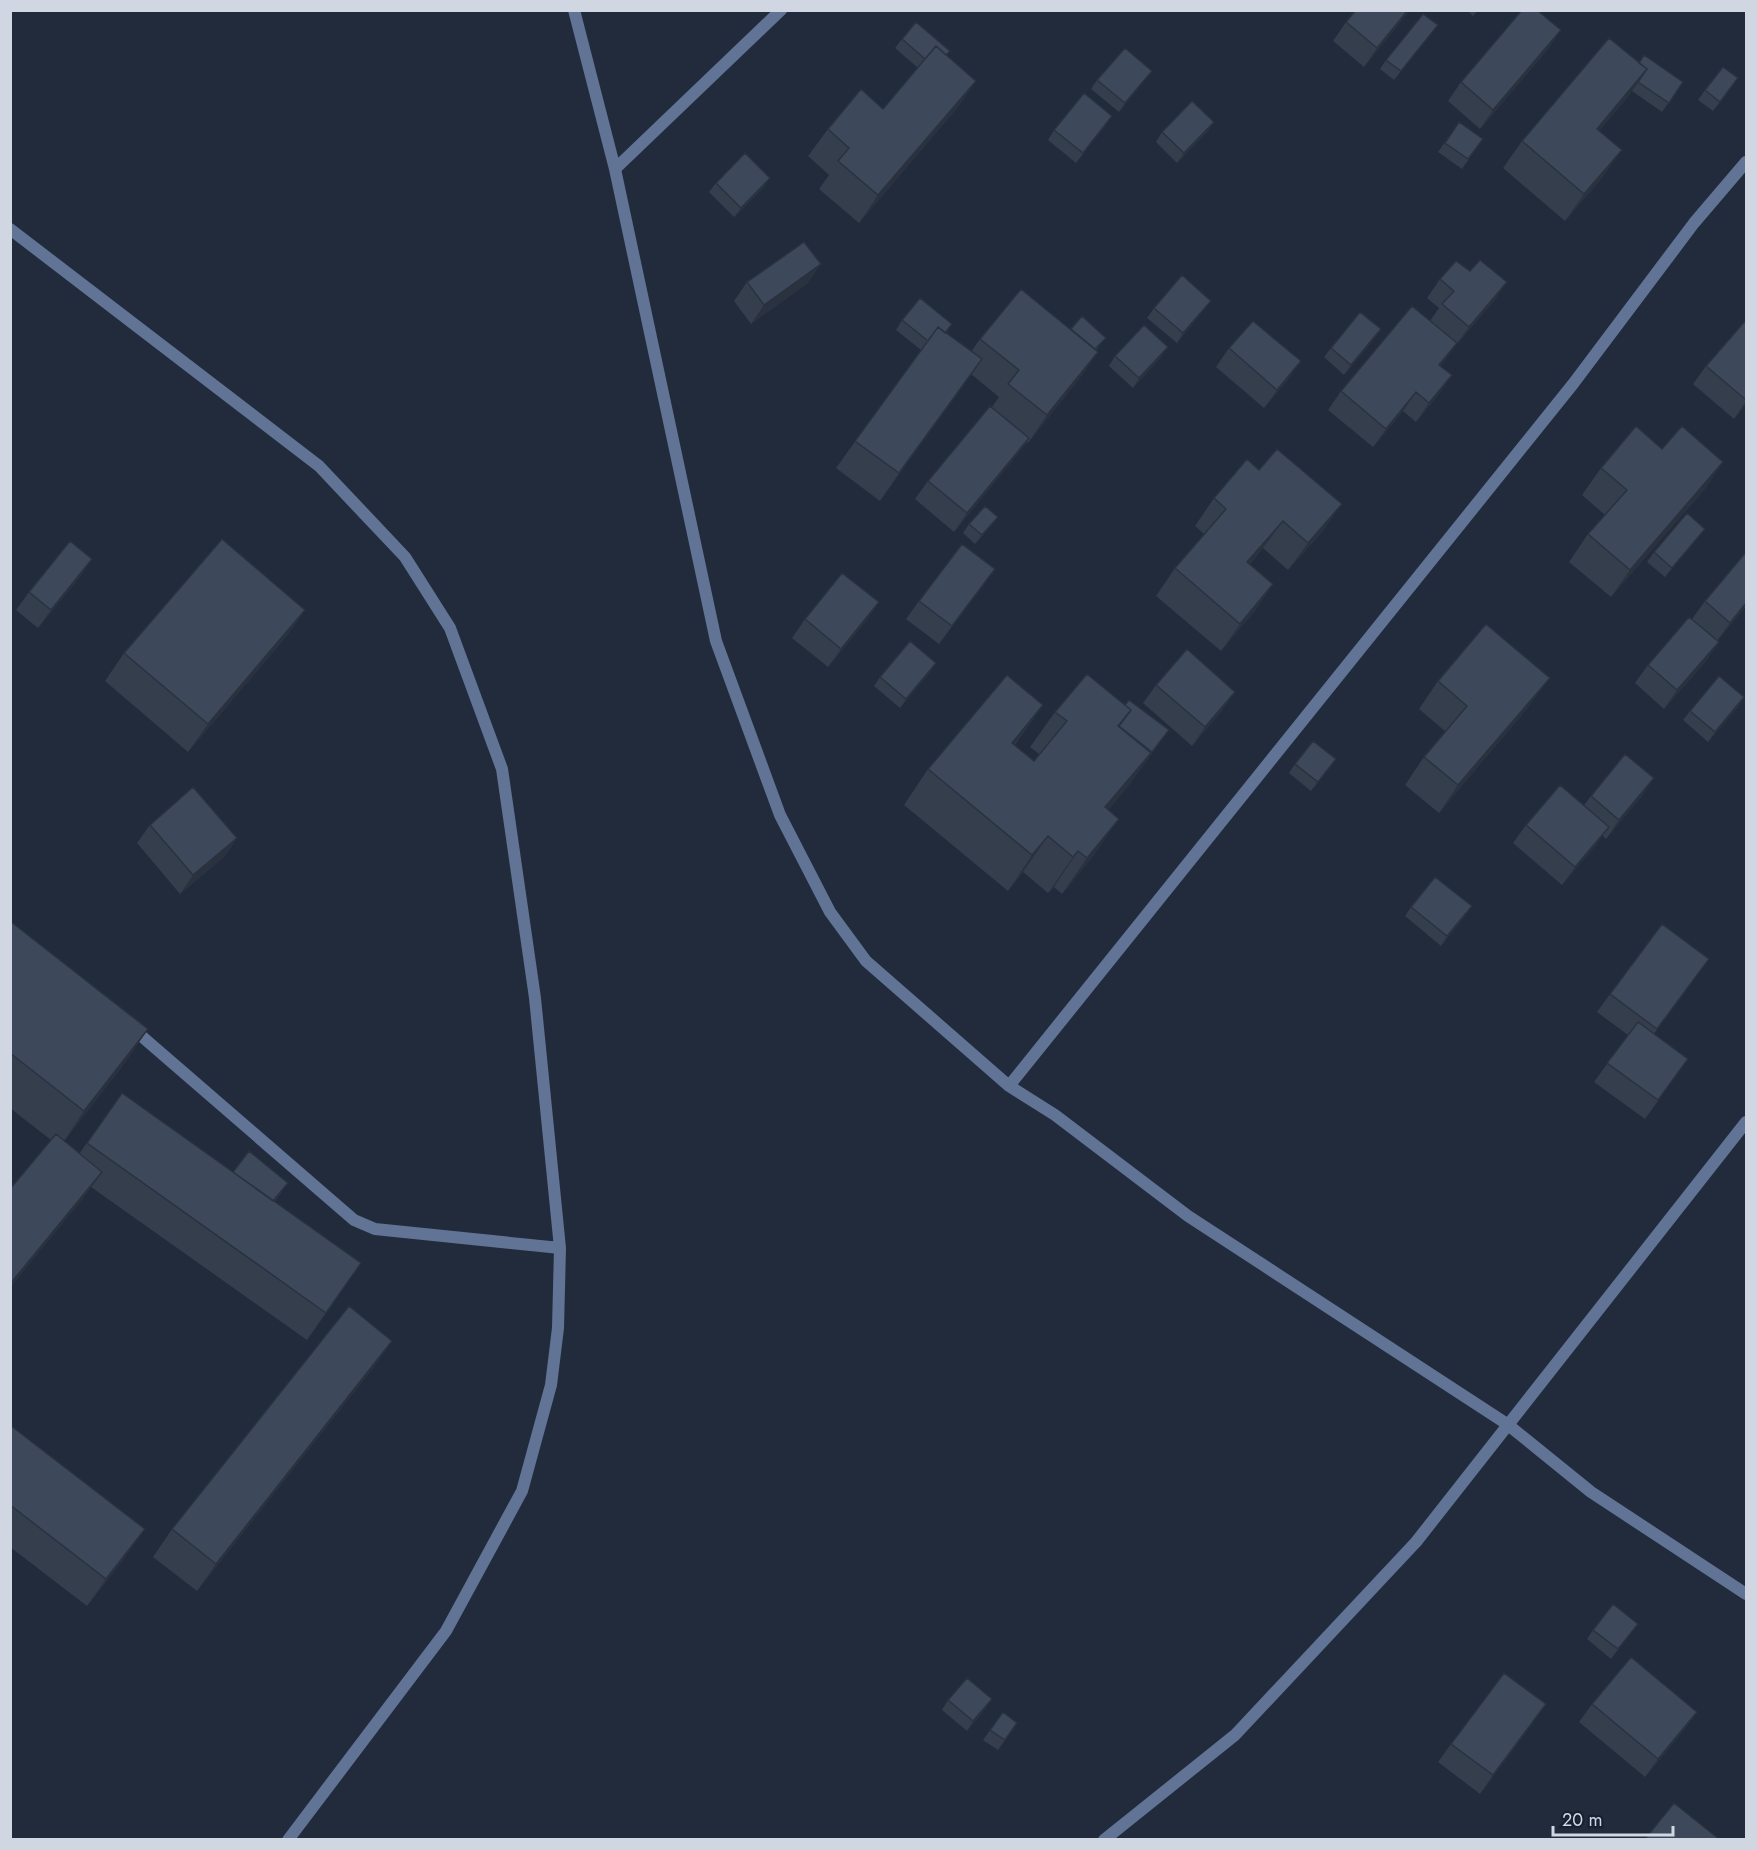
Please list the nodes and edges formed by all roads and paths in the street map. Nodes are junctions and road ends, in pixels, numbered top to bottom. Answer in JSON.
{"nodes":[{"id":1,"x":574,"y":10,"type":"edge"},
{"id":2,"x":781,"y":10,"type":"edge"},
{"id":3,"x":1746,"y":162,"type":"edge"},
{"id":4,"x":615,"y":169,"type":"junction"},
{"id":5,"x":10,"y":229,"type":"edge"},
{"id":6,"x":119,"y":1016,"type":"edge"},
{"id":7,"x":1008,"y":1086,"type":"junction"},
{"id":8,"x":1746,"y":1122,"type":"edge"},
{"id":9,"x":560,"y":1248,"type":"junction"},
{"id":10,"x":1507,"y":1424,"type":"junction"},
{"id":11,"x":1746,"y":1594,"type":"edge"},
{"id":12,"x":288,"y":1839,"type":"edge"},
{"id":13,"x":1104,"y":1839,"type":"edge"}],
"edges":[{"from":1,"to":4,"type":"street"},
{"from":2,"to":4,"type":"street"},
{"from":3,"to":7,"type":"street"},
{"from":4,"to":7,"type":"street"},
{"from":5,"to":9,"type":"street"},
{"from":6,"to":9,"type":"street"},
{"from":7,"to":10,"type":"street"},
{"from":8,"to":10,"type":"street"},
{"from":9,"to":12,"type":"street"},
{"from":10,"to":11,"type":"street"},
{"from":10,"to":13,"type":"street"}]}
